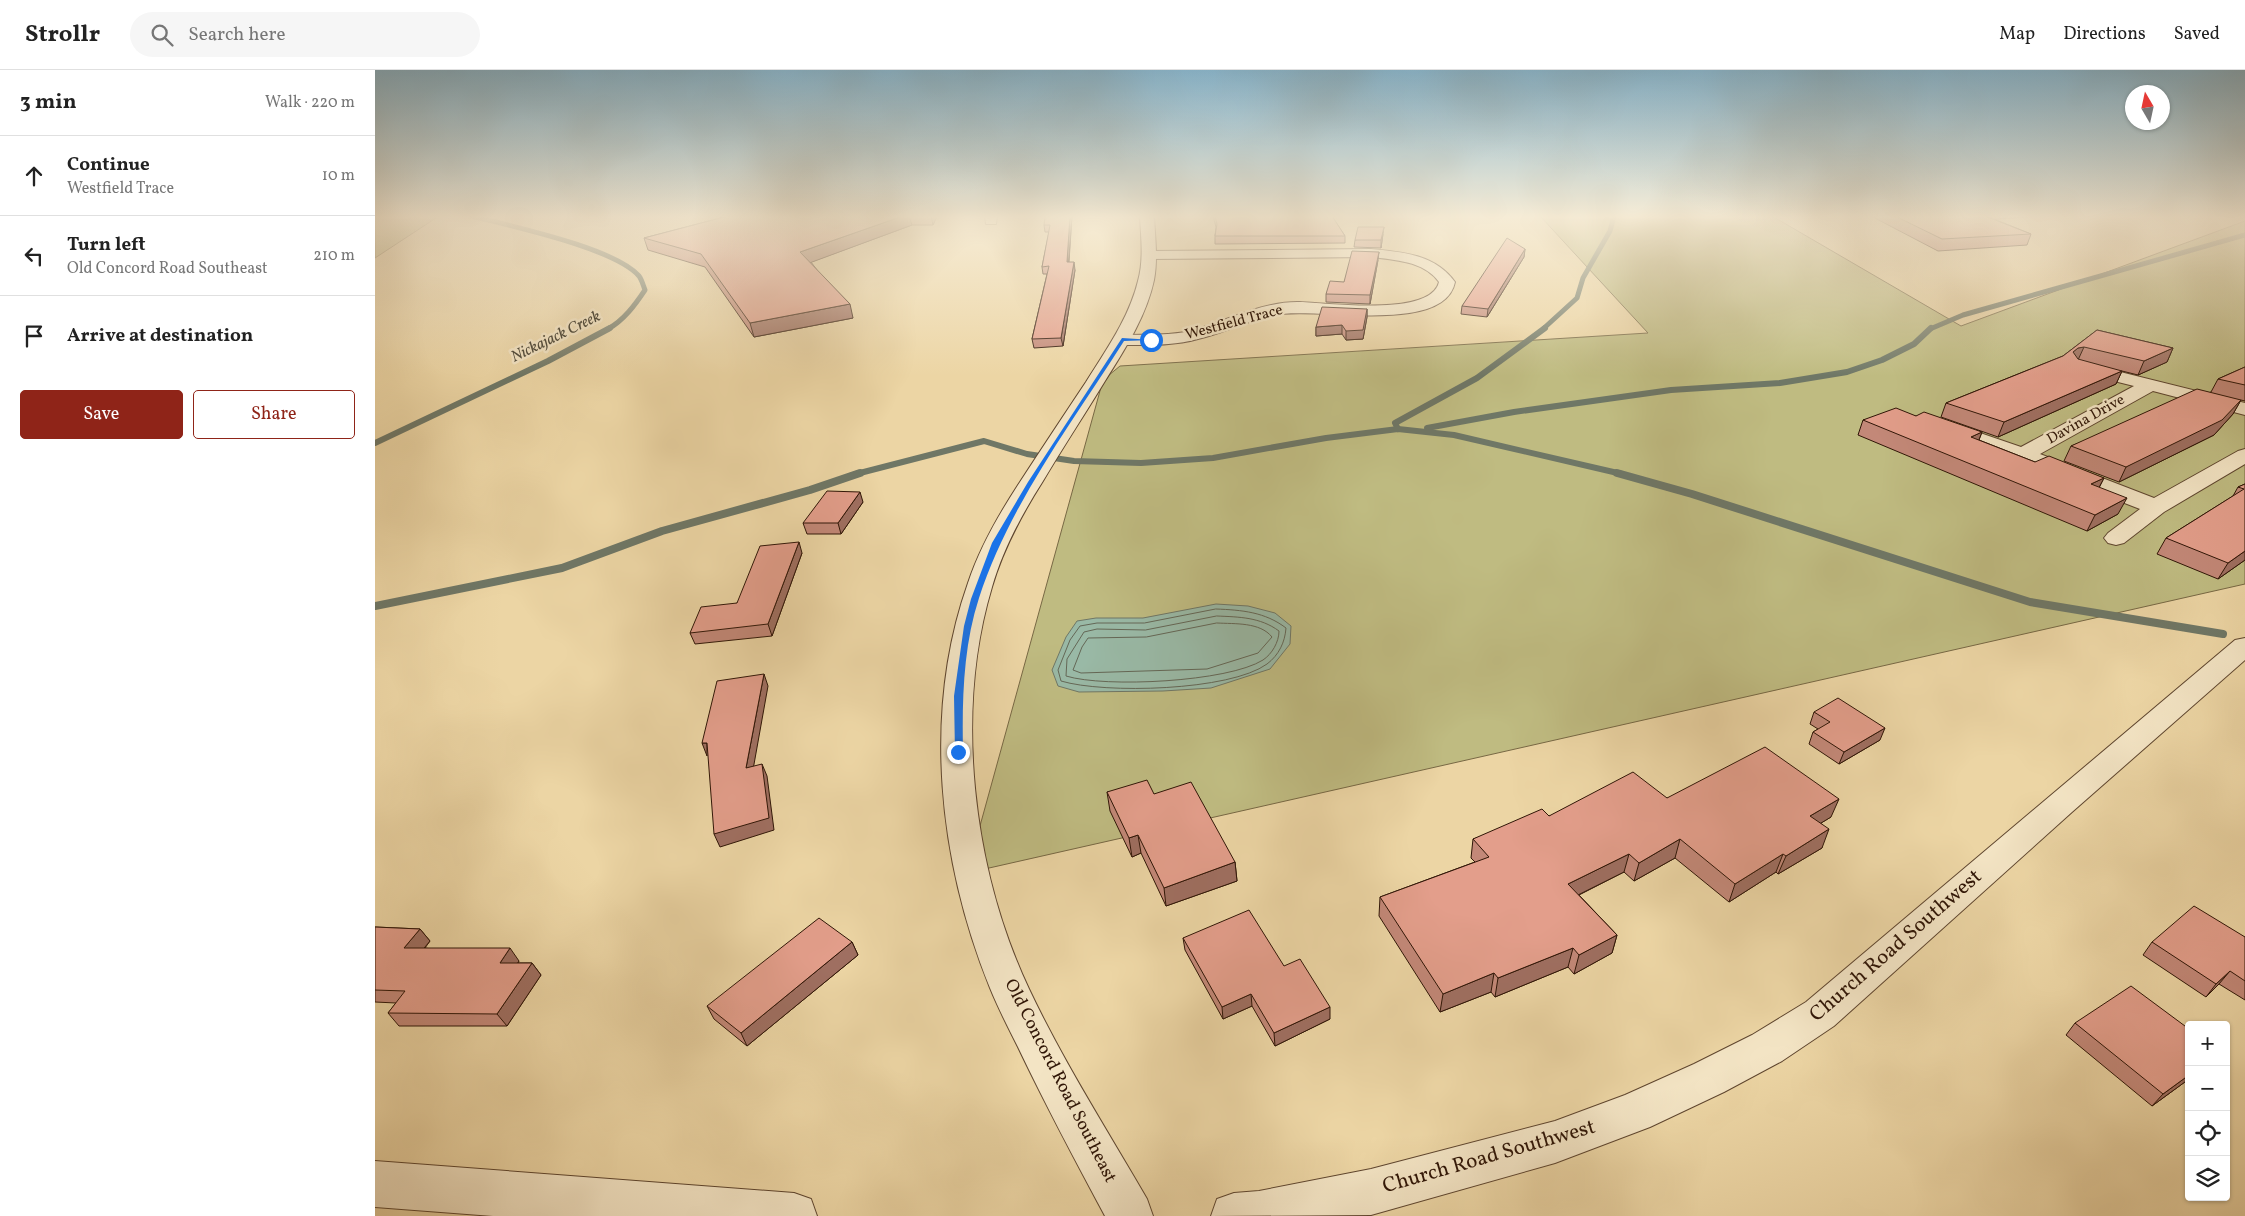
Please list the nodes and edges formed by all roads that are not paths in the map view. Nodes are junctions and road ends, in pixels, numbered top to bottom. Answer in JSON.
{"nodes":[{"id":1,"x":1148,"y":269,"type":"edge"},
{"id":2,"x":1436,"y":269,"type":"edge"},
{"id":3,"x":1122,"y":340,"type":"junction"},
{"id":4,"x":2079,"y":367,"type":"edge"},
{"id":5,"x":2150,"y":385,"type":"junction"},
{"id":6,"x":2245,"y":409,"type":"edge"},
{"id":7,"x":1931,"y":422,"type":"edge"},
{"id":8,"x":2023,"y":454,"type":"junction"},
{"id":9,"x":2245,"y":454,"type":"edge"},
{"id":10,"x":2156,"y":507,"type":"junction"},
{"id":11,"x":2116,"y":538,"type":"dead end"},
{"id":12,"x":2244,"y":647,"type":"edge"},
{"id":13,"x":375,"y":1184,"type":"edge"},
{"id":14,"x":794,"y":1216,"type":"edge"},
{"id":15,"x":1130,"y":1216,"type":"edge"},
{"id":16,"x":1233,"y":1216,"type":"edge"}],
"edges":[{"from":1,"to":3,"type":"street","name":"Old Concord Road Southeast"},
{"from":2,"to":3,"type":"street","name":"Westfield Trace"},
{"from":3,"to":15,"type":"street","name":"Old Concord Road Southeast"},
{"from":4,"to":5,"type":"street"},
{"from":5,"to":6,"type":"street"},
{"from":5,"to":8,"type":"street","name":"Davina Drive"},
{"from":7,"to":8,"type":"street"},
{"from":8,"to":10,"type":"street"},
{"from":9,"to":10,"type":"street"},
{"from":10,"to":11,"type":"street"},
{"from":12,"to":16,"type":"street","name":"Church Road Southwest"},
{"from":13,"to":14,"type":"street"}]}
